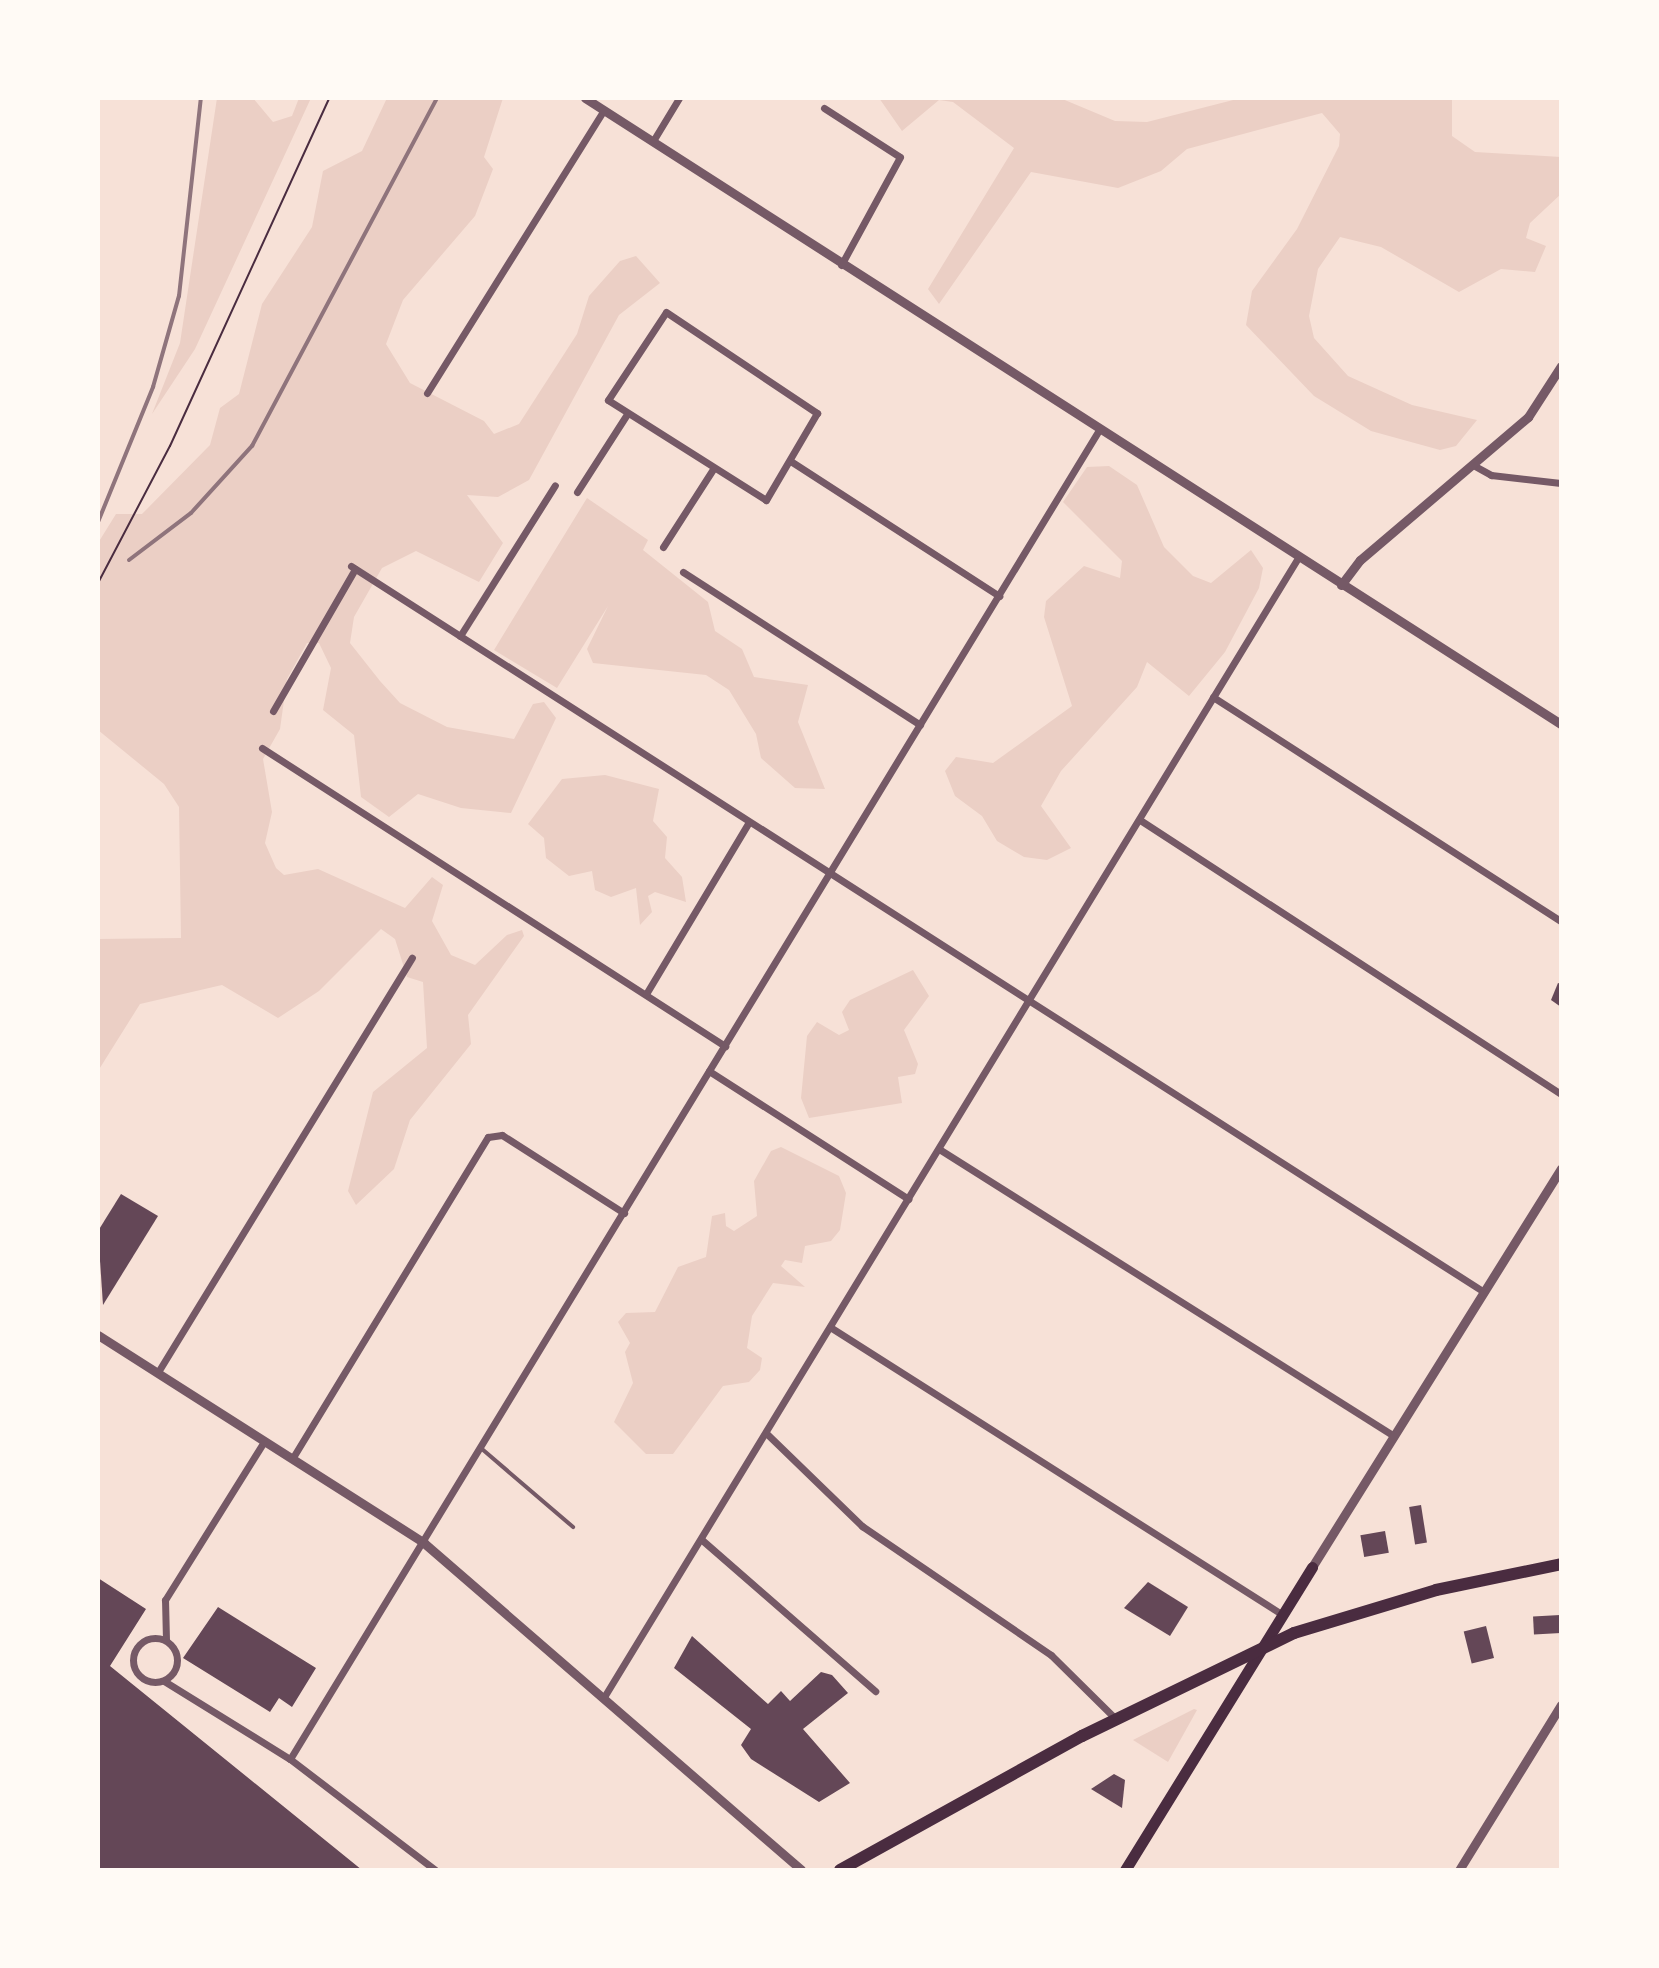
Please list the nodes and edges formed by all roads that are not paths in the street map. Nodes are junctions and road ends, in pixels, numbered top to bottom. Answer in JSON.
{"nodes":[{"id":1,"x":585,"y":98,"type":"edge"},
{"id":2,"x":679,"y":98,"type":"edge"},
{"id":3,"x":824,"y":108,"type":"dead end"},
{"id":4,"x":604,"y":110,"type":"junction"},
{"id":5,"x":653,"y":141,"type":"junction"},
{"id":6,"x":841,"y":265,"type":"junction"},
{"id":7,"x":1561,"y":366,"type":"edge"},
{"id":8,"x":427,"y":393,"type":"dead end"},
{"id":9,"x":627,"y":414,"type":"junction"},
{"id":10,"x":1099,"y":430,"type":"junction"},
{"id":11,"x":792,"y":462,"type":"junction"},
{"id":12,"x":1473,"y":465,"type":"junction"},
{"id":13,"x":713,"y":469,"type":"junction"},
{"id":14,"x":1561,"y":483,"type":"edge"},
{"id":15,"x":555,"y":485,"type":"dead end"},
{"id":16,"x":577,"y":492,"type":"dead end"},
{"id":17,"x":663,"y":547,"type":"dead end"},
{"id":18,"x":1298,"y":558,"type":"junction"},
{"id":19,"x":683,"y":572,"type":"dead end"},
{"id":20,"x":1341,"y":585,"type":"junction"},
{"id":21,"x":999,"y":596,"type":"junction"},
{"id":22,"x":460,"y":636,"type":"junction"},
{"id":23,"x":1213,"y":697,"type":"junction"},
{"id":24,"x":273,"y":711,"type":"dead end"},
{"id":25,"x":1561,"y":724,"type":"edge"},
{"id":26,"x":920,"y":725,"type":"junction"},
{"id":27,"x":262,"y":748,"type":"dead end"},
{"id":28,"x":1140,"y":820,"type":"junction"},
{"id":29,"x":749,"y":822,"type":"junction"},
{"id":30,"x":830,"y":874,"type":"junction"},
{"id":31,"x":1561,"y":921,"type":"edge"},
{"id":32,"x":412,"y":958,"type":"dead end"},
{"id":33,"x":646,"y":994,"type":"junction"},
{"id":34,"x":1028,"y":1000,"type":"junction"},
{"id":35,"x":725,"y":1046,"type":"junction"},
{"id":36,"x":709,"y":1071,"type":"junction"},
{"id":37,"x":1561,"y":1094,"type":"edge"},
{"id":38,"x":939,"y":1149,"type":"junction"},
{"id":39,"x":1561,"y":1168,"type":"edge"},
{"id":40,"x":908,"y":1199,"type":"junction"},
{"id":41,"x":624,"y":1213,"type":"junction"},
{"id":42,"x":1484,"y":1292,"type":"junction"},
{"id":43,"x":830,"y":1327,"type":"junction"},
{"id":44,"x":98,"y":1335,"type":"edge"},
{"id":45,"x":158,"y":1372,"type":"junction"},
{"id":46,"x":766,"y":1433,"type":"junction"},
{"id":47,"x":1394,"y":1436,"type":"junction"},
{"id":48,"x":263,"y":1443,"type":"junction"},
{"id":49,"x":482,"y":1449,"type":"junction"},
{"id":50,"x":292,"y":1459,"type":"junction"},
{"id":51,"x":573,"y":1527,"type":"dead end"},
{"id":52,"x":702,"y":1540,"type":"junction"},
{"id":53,"x":424,"y":1543,"type":"junction"},
{"id":54,"x":1561,"y":1564,"type":"edge"},
{"id":55,"x":1312,"y":1567,"type":"joint"},
{"id":56,"x":1283,"y":1615,"type":"junction"},
{"id":57,"x":166,"y":1640,"type":"junction"},
{"id":58,"x":1263,"y":1647,"type":"junction"},
{"id":59,"x":164,"y":1681,"type":"junction"},
{"id":60,"x":875,"y":1691,"type":"dead end"},
{"id":61,"x":604,"y":1697,"type":"junction"},
{"id":62,"x":1561,"y":1705,"type":"edge"},
{"id":63,"x":1116,"y":1719,"type":"junction"},
{"id":64,"x":290,"y":1759,"type":"junction"},
{"id":65,"x":435,"y":1870,"type":"edge"},
{"id":66,"x":801,"y":1870,"type":"edge"},
{"id":67,"x":840,"y":1870,"type":"edge"},
{"id":68,"x":1125,"y":1870,"type":"edge"},
{"id":69,"x":1459,"y":1870,"type":"edge"}],
"edges":[{"from":1,"to":4,"type":"street"},
{"from":2,"to":5,"type":"street"},
{"from":3,"to":6,"type":"street"},
{"from":4,"to":5,"type":"street"},
{"from":4,"to":8,"type":"street"},
{"from":5,"to":6,"type":"street"},
{"from":6,"to":10,"type":"street"},
{"from":7,"to":12,"type":"street"},
{"from":9,"to":11,"type":"street"},
{"from":9,"to":13,"type":"street"},
{"from":9,"to":16,"type":"street"},
{"from":10,"to":18,"type":"street"},
{"from":10,"to":21,"type":"street"},
{"from":11,"to":13,"type":"street"},
{"from":11,"to":21,"type":"street"},
{"from":12,"to":14,"type":"street"},
{"from":12,"to":20,"type":"street"},
{"from":13,"to":17,"type":"street"},
{"from":15,"to":22,"type":"street"},
{"from":18,"to":20,"type":"street"},
{"from":18,"to":23,"type":"street"},
{"from":19,"to":26,"type":"street"},
{"from":20,"to":25,"type":"street"},
{"from":21,"to":26,"type":"street"},
{"from":22,"to":24,"type":"street"},
{"from":22,"to":29,"type":"street"},
{"from":23,"to":28,"type":"street"},
{"from":23,"to":31,"type":"street"},
{"from":26,"to":30,"type":"street"},
{"from":27,"to":33,"type":"street"},
{"from":28,"to":34,"type":"street"},
{"from":28,"to":37,"type":"street"},
{"from":29,"to":30,"type":"street"},
{"from":29,"to":33,"type":"street"},
{"from":30,"to":34,"type":"street"},
{"from":30,"to":35,"type":"street"},
{"from":32,"to":45,"type":"street"},
{"from":33,"to":35,"type":"street"},
{"from":34,"to":38,"type":"street"},
{"from":34,"to":42,"type":"street"},
{"from":35,"to":36,"type":"street"},
{"from":36,"to":40,"type":"street"},
{"from":36,"to":41,"type":"street"},
{"from":38,"to":40,"type":"street"},
{"from":38,"to":47,"type":"street"},
{"from":39,"to":42,"type":"street"},
{"from":40,"to":43,"type":"street"},
{"from":41,"to":49,"type":"street"},
{"from":41,"to":50,"type":"street"},
{"from":42,"to":47,"type":"street"},
{"from":43,"to":46,"type":"street"},
{"from":43,"to":56,"type":"street"},
{"from":44,"to":45,"type":"street"},
{"from":45,"to":48,"type":"street"},
{"from":46,"to":52,"type":"street"},
{"from":46,"to":63,"type":"street"},
{"from":47,"to":55,"type":"street"},
{"from":48,"to":50,"type":"street"},
{"from":48,"to":57,"type":"street"},
{"from":49,"to":51,"type":"lane"},
{"from":49,"to":53,"type":"street"},
{"from":50,"to":53,"type":"street"},
{"from":52,"to":60,"type":"street"},
{"from":52,"to":61,"type":"street"},
{"from":53,"to":61,"type":"street"},
{"from":53,"to":64,"type":"street"},
{"from":54,"to":58,"type":"main road"},
{"from":55,"to":56,"type":"main road"},
{"from":56,"to":58,"type":"main road"},
{"from":57,"to":59,"type":"street"},
{"from":57,"to":59,"type":"street"},
{"from":58,"to":63,"type":"main road"},
{"from":58,"to":68,"type":"main road"},
{"from":59,"to":64,"type":"street"},
{"from":61,"to":66,"type":"street"},
{"from":62,"to":69,"type":"street"},
{"from":63,"to":67,"type":"main road"},
{"from":64,"to":65,"type":"street"}]}
